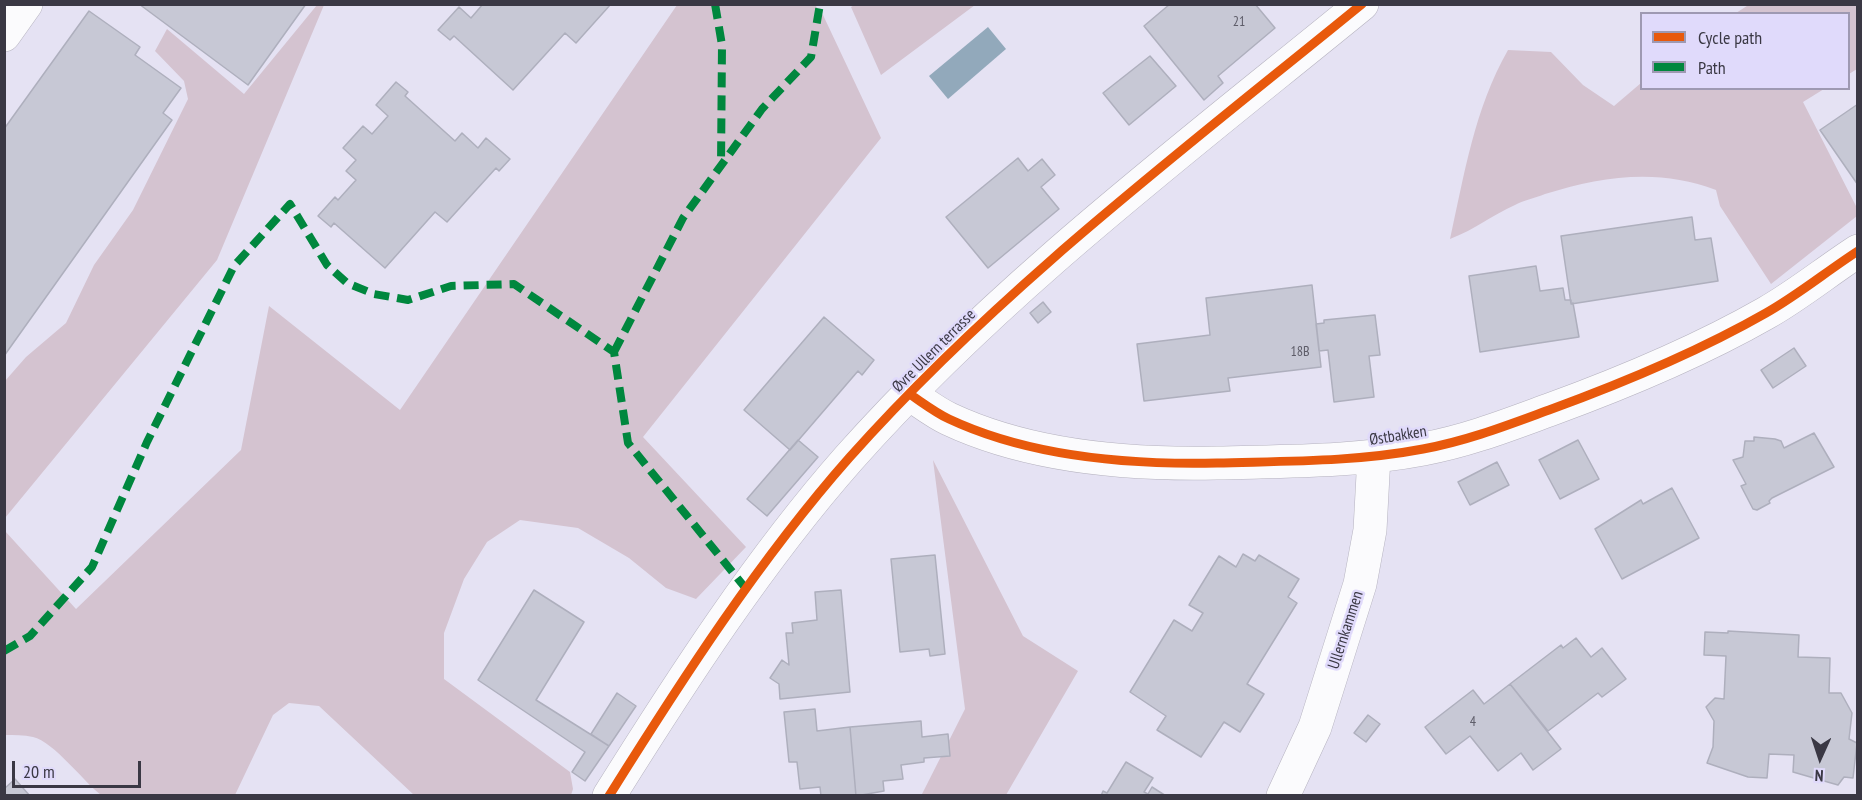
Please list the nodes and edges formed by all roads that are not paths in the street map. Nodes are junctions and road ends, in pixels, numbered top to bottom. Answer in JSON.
{"nodes":[{"id":1,"x":26,"y":4,"type":"edge"},
{"id":2,"x":1362,"y":4,"type":"edge"},
{"id":3,"x":4,"y":35,"type":"edge"},
{"id":4,"x":1857,"y":251,"type":"edge"},
{"id":5,"x":911,"y":395,"type":"junction"},
{"id":6,"x":1374,"y":456,"type":"junction"},
{"id":7,"x":609,"y":795,"type":"edge"},
{"id":8,"x":1283,"y":795,"type":"edge"}],
"edges":[{"from":1,"to":3,"type":"street"},
{"from":2,"to":5,"type":"street","name":"Øvre Ullern terrasse"},
{"from":4,"to":6,"type":"street","name":"Østbakken"},
{"from":5,"to":6,"type":"street","name":"Østbakken"},
{"from":5,"to":7,"type":"street","name":"Øvre Ullern terrasse"},
{"from":6,"to":8,"type":"street","name":"Ullernkammen"}]}
